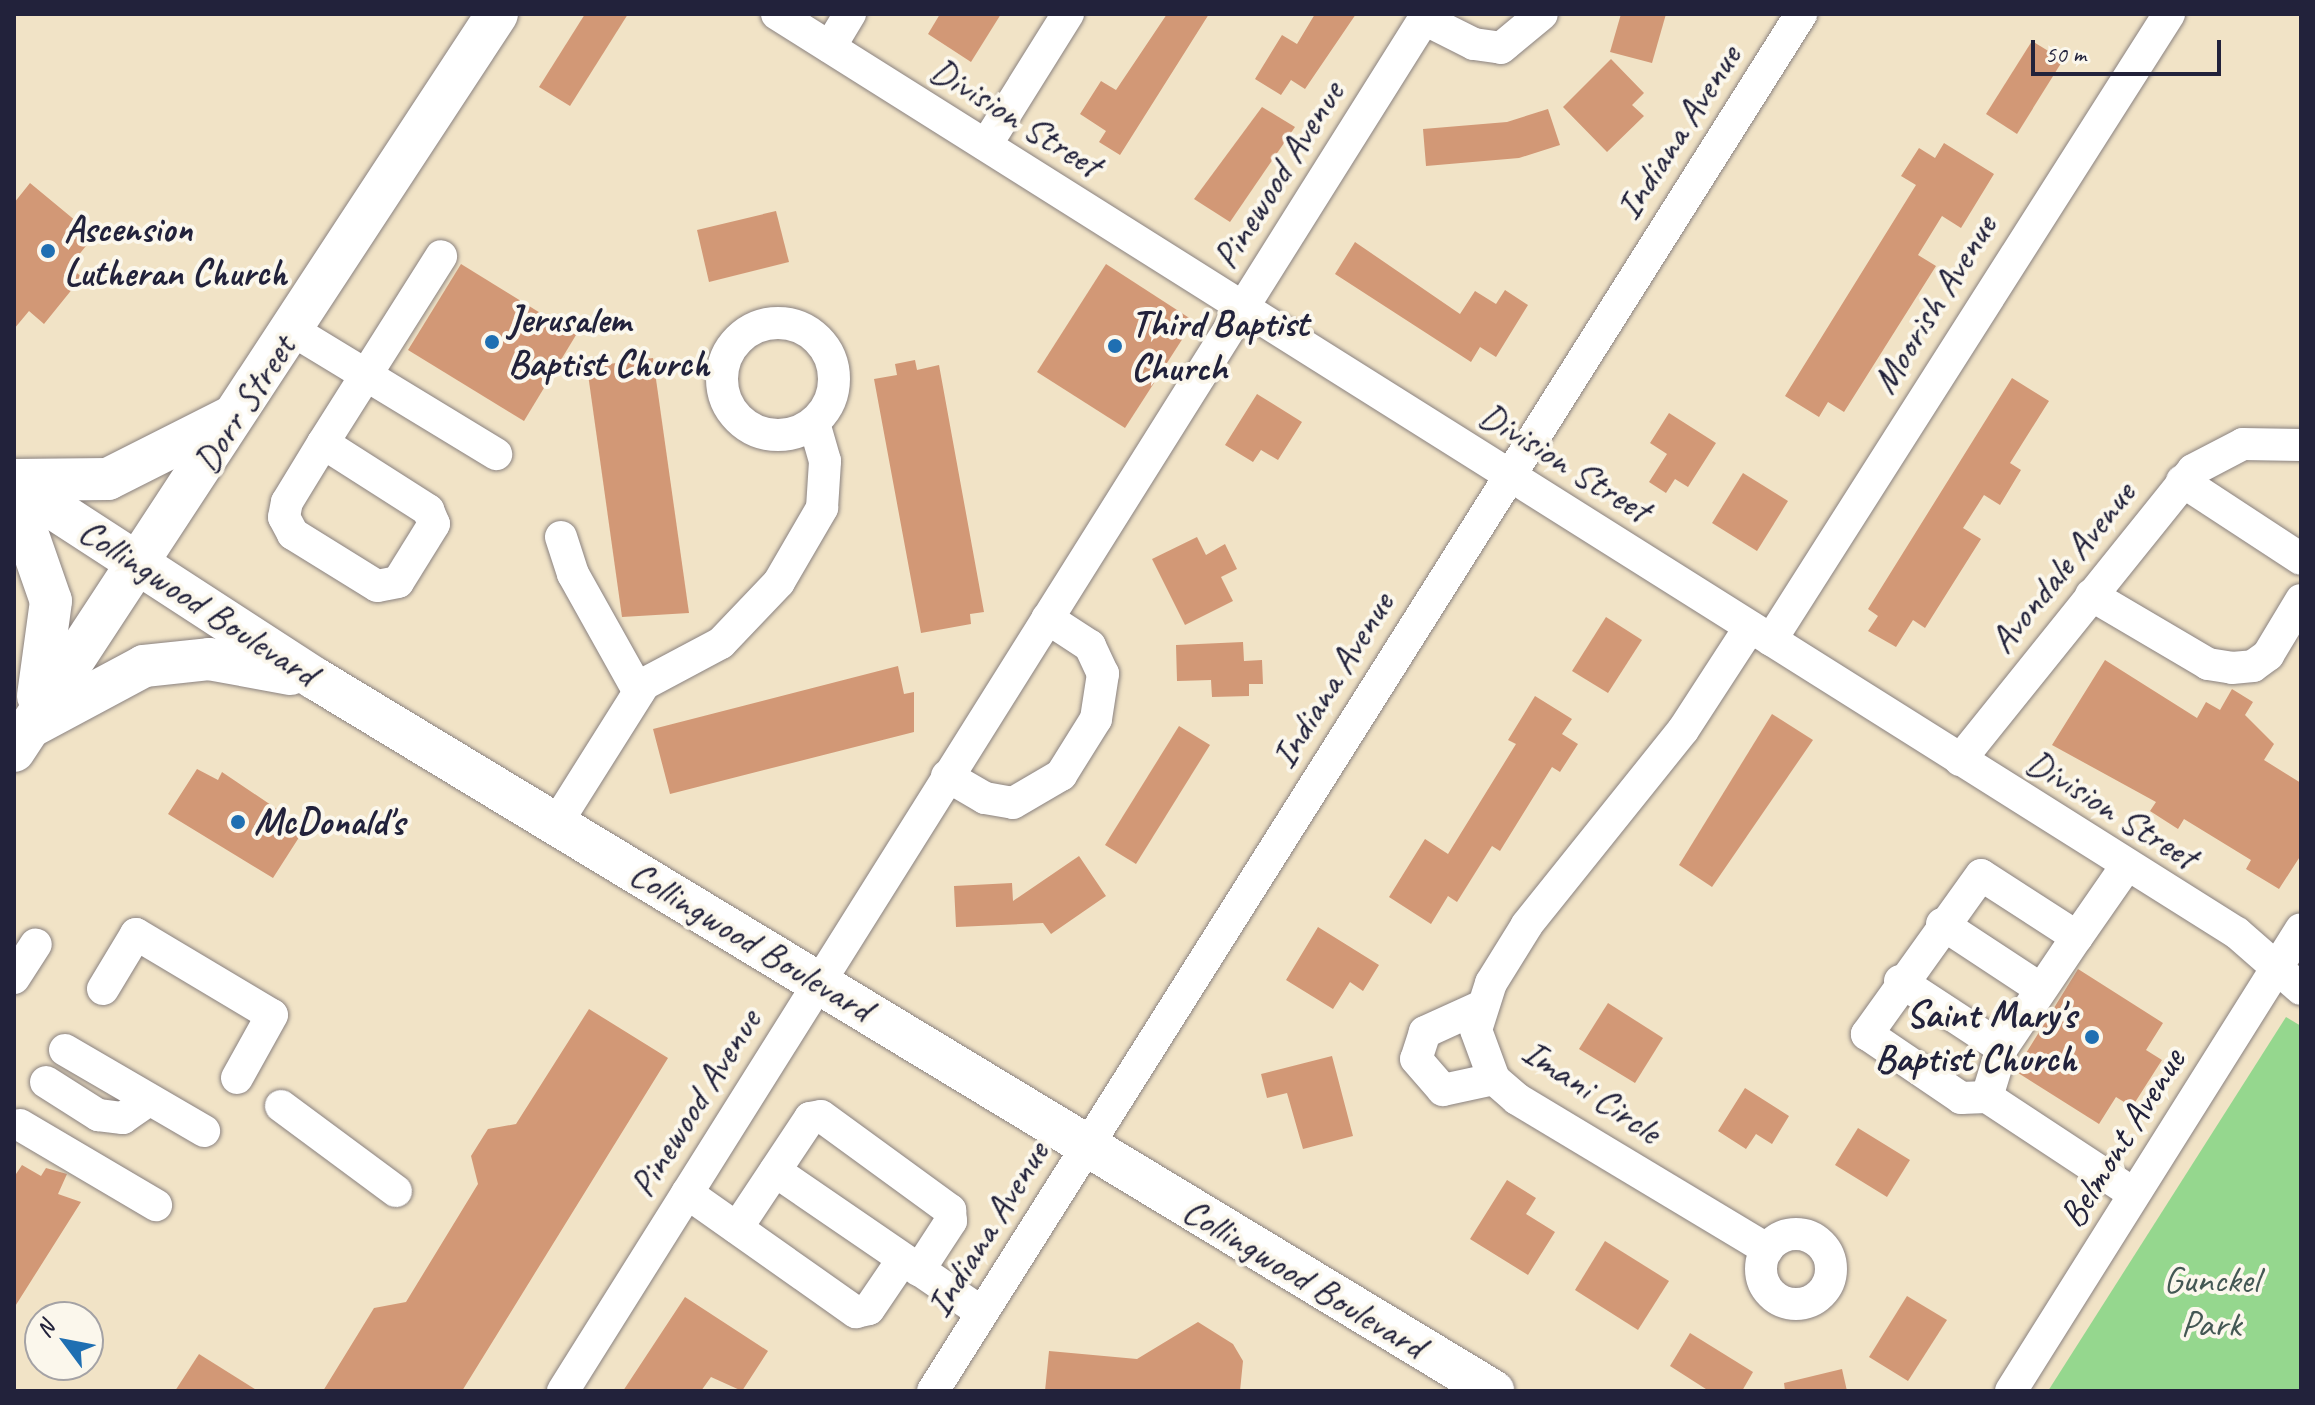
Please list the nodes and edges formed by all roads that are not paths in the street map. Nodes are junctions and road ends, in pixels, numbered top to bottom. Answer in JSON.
{"nodes":[{"id":1,"x":497,"y":14,"type":"edge"},
{"id":2,"x":777,"y":14,"type":"edge"},
{"id":3,"x":850,"y":14,"type":"edge"},
{"id":4,"x":1068,"y":14,"type":"edge"},
{"id":5,"x":1542,"y":14,"type":"edge"},
{"id":6,"x":1801,"y":14,"type":"edge"},
{"id":7,"x":2169,"y":14,"type":"edge"},
{"id":8,"x":1426,"y":17,"type":"edge"},
{"id":9,"x":830,"y":47,"type":"junction"},
{"id":10,"x":986,"y":145,"type":"junction"},
{"id":11,"x":441,"y":256,"type":"dead end"},
{"id":12,"x":1241,"y":307,"type":"junction"},
{"id":13,"x":292,"y":330,"type":"junction"},
{"id":14,"x":367,"y":374,"type":"junction"},
{"id":15,"x":240,"y":410,"type":"junction"},
{"id":16,"x":814,"y":423,"type":"dead end"},
{"id":17,"x":323,"y":443,"type":"junction"},
{"id":18,"x":2301,"y":445,"type":"edge"},
{"id":19,"x":496,"y":454,"type":"dead end"},
{"id":20,"x":1508,"y":474,"type":"junction"},
{"id":21,"x":2182,"y":481,"type":"junction"},
{"id":22,"x":14,"y":482,"type":"edge"},
{"id":23,"x":14,"y":495,"type":"edge"},
{"id":24,"x":561,"y":537,"type":"dead end"},
{"id":25,"x":2301,"y":559,"type":"edge"},
{"id":26,"x":138,"y":563,"type":"junction"},
{"id":27,"x":2091,"y":595,"type":"junction"},
{"id":28,"x":2301,"y":600,"type":"edge"},
{"id":29,"x":1047,"y":618,"type":"junction"},
{"id":30,"x":1750,"y":627,"type":"junction"},
{"id":31,"x":316,"y":679,"type":"junction"},
{"id":32,"x":639,"y":692,"type":"junction"},
{"id":33,"x":22,"y":740,"type":"edge"},
{"id":34,"x":1960,"y":760,"type":"junction"},
{"id":35,"x":947,"y":776,"type":"junction"},
{"id":36,"x":556,"y":824,"type":"junction"},
{"id":37,"x":2127,"y":865,"type":"junction"},
{"id":38,"x":1942,"y":924,"type":"junction"},
{"id":39,"x":2301,"y":929,"type":"edge"},
{"id":40,"x":2077,"y":937,"type":"junction"},
{"id":41,"x":36,"y":944,"type":"dead end"},
{"id":42,"x":2277,"y":966,"type":"junction"},
{"id":43,"x":14,"y":978,"type":"edge"},
{"id":44,"x":1900,"y":981,"type":"junction"},
{"id":45,"x":818,"y":982,"type":"junction"},
{"id":46,"x":103,"y":989,"type":"dead end"},
{"id":47,"x":2041,"y":989,"type":"junction"},
{"id":48,"x":2301,"y":989,"type":"edge"},
{"id":49,"x":1482,"y":1006,"type":"junction"},
{"id":50,"x":2002,"y":1048,"type":"junction"},
{"id":51,"x":65,"y":1050,"type":"dead end"},
{"id":52,"x":237,"y":1078,"type":"dead end"},
{"id":53,"x":1494,"y":1079,"type":"junction"},
{"id":54,"x":46,"y":1082,"type":"dead end"},
{"id":55,"x":1987,"y":1097,"type":"junction"},
{"id":56,"x":149,"y":1100,"type":"junction"},
{"id":57,"x":281,"y":1106,"type":"dead end"},
{"id":58,"x":20,"y":1125,"type":"dead end"},
{"id":59,"x":204,"y":1131,"type":"dead end"},
{"id":60,"x":1086,"y":1147,"type":"junction"},
{"id":61,"x":775,"y":1171,"type":"junction"},
{"id":62,"x":396,"y":1191,"type":"dead end"},
{"id":63,"x":687,"y":1193,"type":"junction"},
{"id":64,"x":2134,"y":1194,"type":"junction"},
{"id":65,"x":156,"y":1205,"type":"dead end"},
{"id":66,"x":737,"y":1228,"type":"junction"},
{"id":67,"x":1767,"y":1249,"type":"dead end"},
{"id":68,"x":911,"y":1264,"type":"junction"},
{"id":69,"x":982,"y":1313,"type":"junction"},
{"id":70,"x":1479,"y":1388,"type":"edge"},
{"id":71,"x":563,"y":1391,"type":"edge"},
{"id":72,"x":933,"y":1391,"type":"edge"},
{"id":73,"x":2011,"y":1391,"type":"edge"}],
"edges":[{"from":1,"to":13,"type":"main road","name":"Dorr Street"},
{"from":2,"to":9,"type":"street","name":"Division Street"},
{"from":3,"to":9,"type":"street"},
{"from":4,"to":10,"type":"street"},
{"from":5,"to":8,"type":"street","name":"Pinewood Avenue"},
{"from":6,"to":20,"type":"street","name":"Indiana Avenue"},
{"from":7,"to":30,"type":"street","name":"Moorish Avenue"},
{"from":8,"to":12,"type":"street","name":"Pinewood Avenue"},
{"from":9,"to":10,"type":"street","name":"Division Street"},
{"from":10,"to":12,"type":"street","name":"Division Street"},
{"from":11,"to":14,"type":"street"},
{"from":12,"to":20,"type":"street","name":"Division Street"},
{"from":12,"to":29,"type":"street","name":"Pinewood Avenue"},
{"from":13,"to":14,"type":"street"},
{"from":13,"to":15,"type":"main road","name":"Dorr Street"},
{"from":14,"to":17,"type":"street"},
{"from":14,"to":19,"type":"street"},
{"from":15,"to":22,"type":"main road"},
{"from":15,"to":26,"type":"main road","name":"Dorr Street"},
{"from":16,"to":32,"type":"street"},
{"from":17,"to":17,"type":"street"},
{"from":18,"to":21,"type":"street","name":"Avondale Avenue"},
{"from":20,"to":30,"type":"street","name":"Division Street"},
{"from":20,"to":60,"type":"street","name":"Indiana Avenue"},
{"from":21,"to":25,"type":"street"},
{"from":21,"to":27,"type":"street","name":"Avondale Avenue"},
{"from":22,"to":26,"type":"main road","name":"Collingwood Boulevard"},
{"from":23,"to":33,"type":"main road"},
{"from":24,"to":32,"type":"street"},
{"from":26,"to":31,"type":"main road","name":"Collingwood Boulevard"},
{"from":26,"to":33,"type":"main road","name":"Dorr Street"},
{"from":27,"to":28,"type":"street"},
{"from":27,"to":34,"type":"street","name":"Avondale Avenue"},
{"from":29,"to":35,"type":"street","name":"Pinewood Avenue"},
{"from":29,"to":35,"type":"street"},
{"from":30,"to":34,"type":"street","name":"Division Street"},
{"from":30,"to":49,"type":"street","name":"Imani Circle"},
{"from":31,"to":33,"type":"main road"},
{"from":31,"to":36,"type":"main road","name":"Collingwood Boulevard"},
{"from":32,"to":36,"type":"street"},
{"from":34,"to":37,"type":"street","name":"Division Street"},
{"from":35,"to":45,"type":"street","name":"Pinewood Avenue"},
{"from":36,"to":45,"type":"main road","name":"Collingwood Boulevard"},
{"from":37,"to":40,"type":"street"},
{"from":37,"to":42,"type":"street","name":"Division Street"},
{"from":38,"to":40,"type":"street"},
{"from":38,"to":44,"type":"street"},
{"from":38,"to":47,"type":"street"},
{"from":39,"to":42,"type":"street","name":"Belmont Avenue"},
{"from":40,"to":47,"type":"street"},
{"from":41,"to":43,"type":"street"},
{"from":42,"to":48,"type":"street","name":"Division Street"},
{"from":42,"to":64,"type":"street","name":"Belmont Avenue"},
{"from":44,"to":50,"type":"street"},
{"from":44,"to":55,"type":"street"},
{"from":45,"to":60,"type":"main road","name":"Collingwood Boulevard"},
{"from":45,"to":63,"type":"street","name":"Pinewood Avenue"},
{"from":46,"to":52,"type":"street"},
{"from":47,"to":50,"type":"street"},
{"from":49,"to":53,"type":"street","name":"Imani Circle"},
{"from":49,"to":53,"type":"street"},
{"from":50,"to":55,"type":"street"},
{"from":51,"to":56,"type":"street"},
{"from":53,"to":67,"type":"street","name":"Imani Circle"},
{"from":54,"to":56,"type":"street"},
{"from":55,"to":64,"type":"street"},
{"from":56,"to":59,"type":"street"},
{"from":57,"to":62,"type":"street"},
{"from":58,"to":65,"type":"street"},
{"from":60,"to":69,"type":"street","name":"Indiana Avenue"},
{"from":60,"to":70,"type":"main road","name":"Collingwood Boulevard"},
{"from":61,"to":66,"type":"street"},
{"from":61,"to":68,"type":"street"},
{"from":61,"to":68,"type":"street"},
{"from":63,"to":66,"type":"street"},
{"from":63,"to":71,"type":"street","name":"Pinewood Avenue"},
{"from":64,"to":73,"type":"street","name":"Belmont Avenue"},
{"from":66,"to":68,"type":"street"},
{"from":68,"to":69,"type":"street"},
{"from":69,"to":72,"type":"street","name":"Indiana Avenue"}]}
